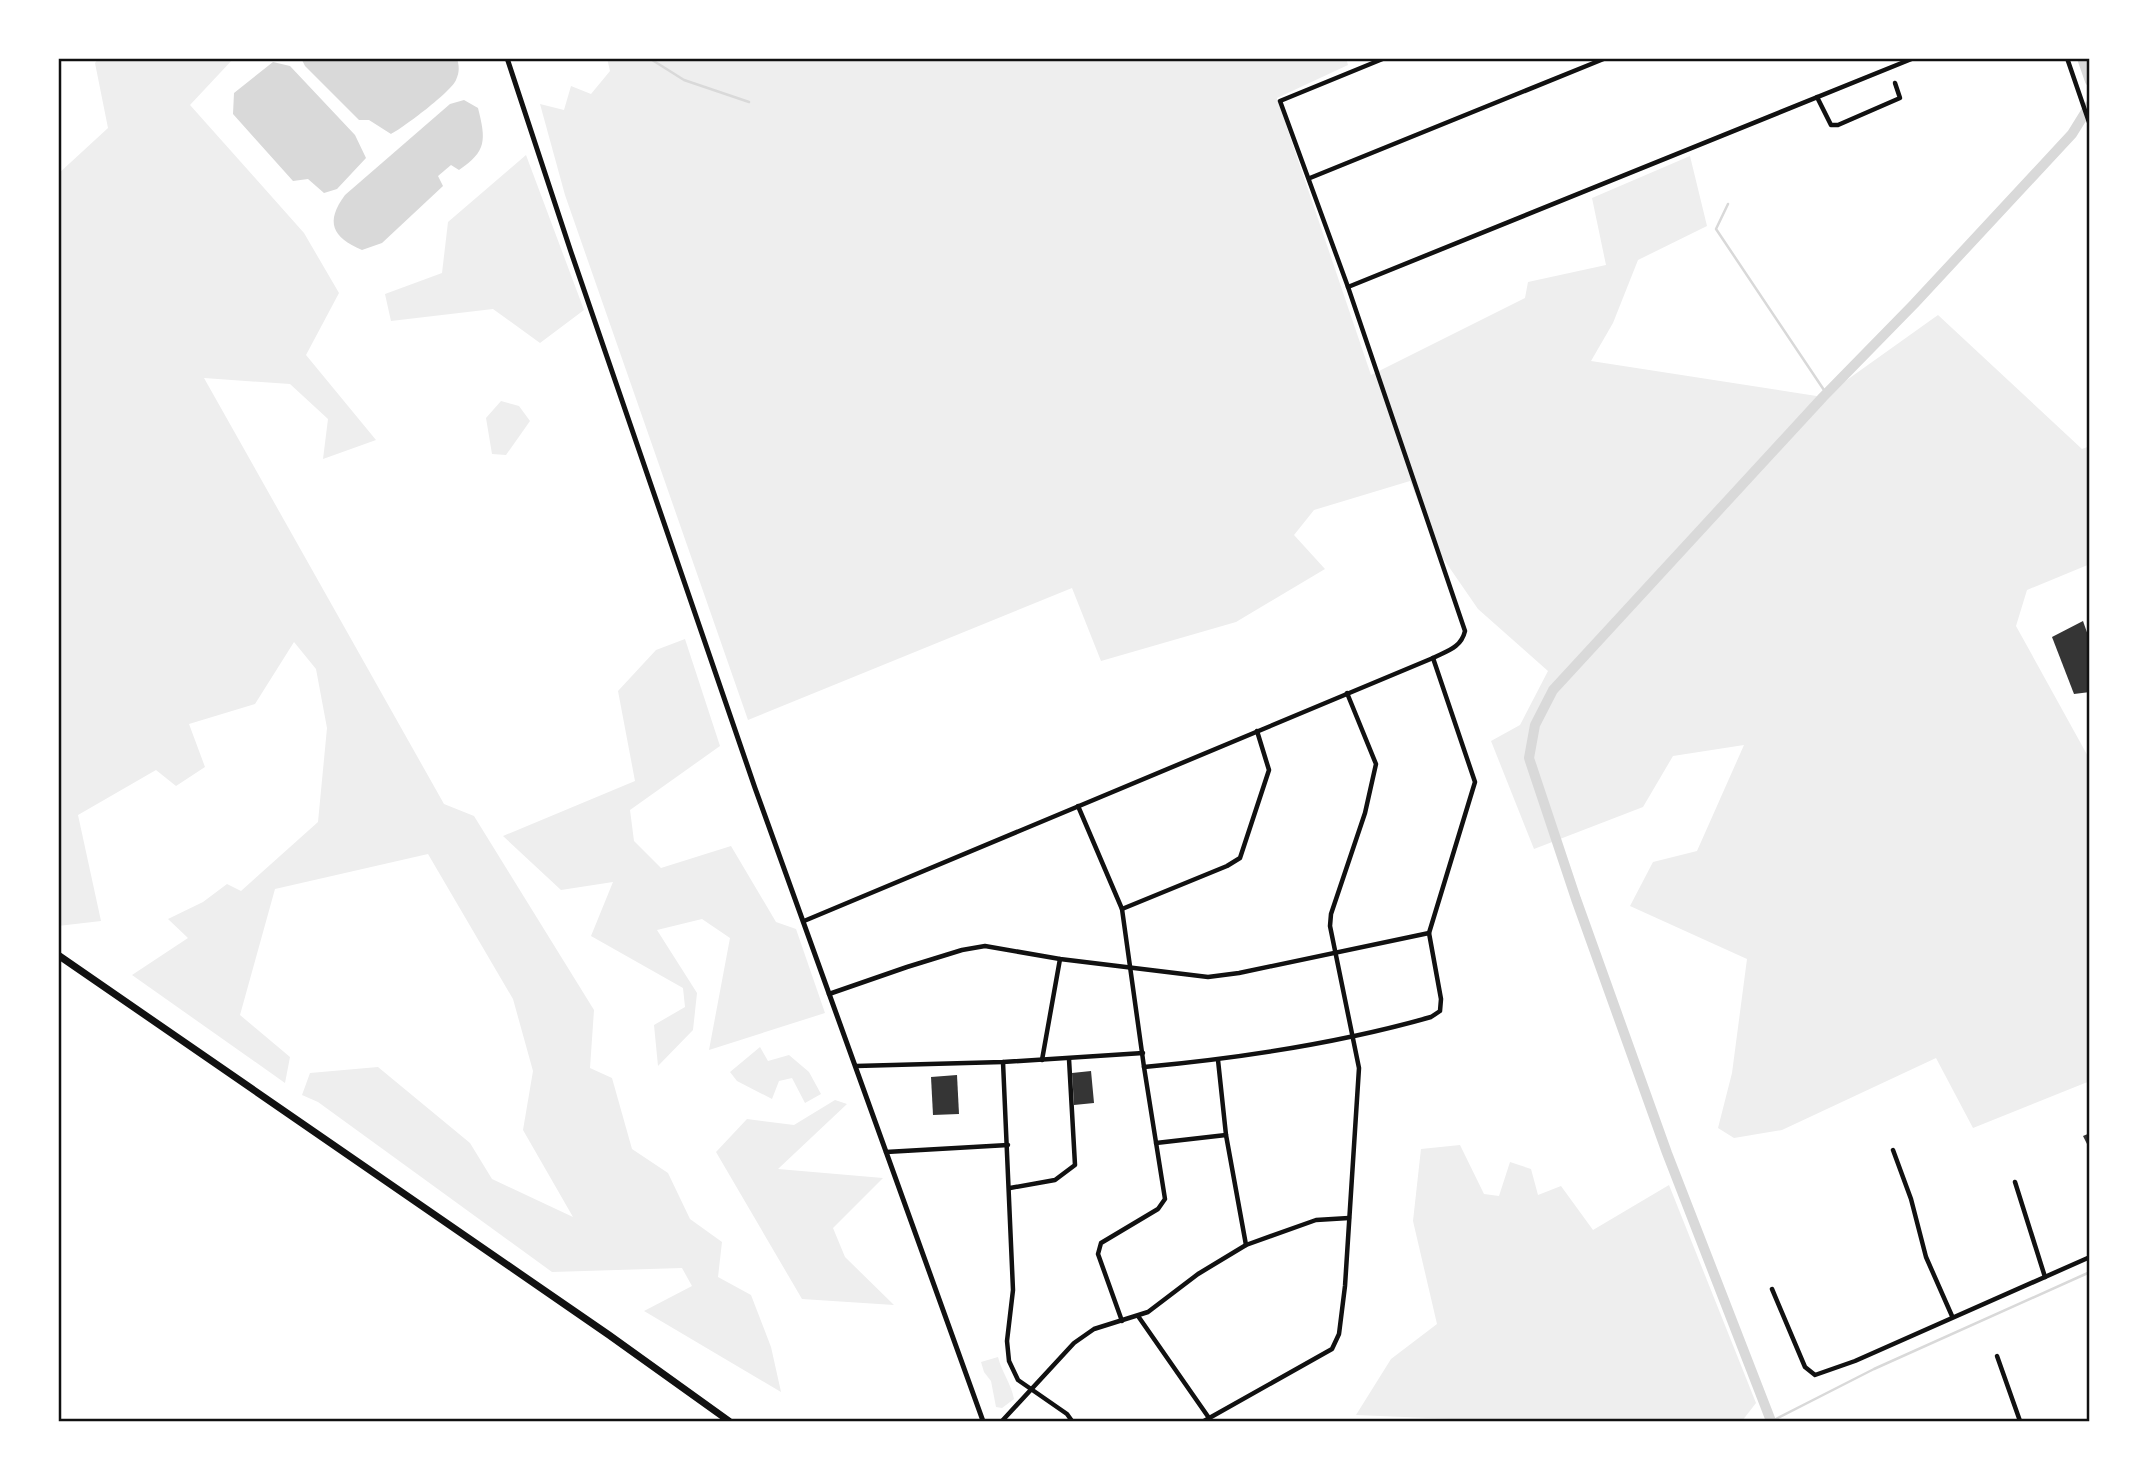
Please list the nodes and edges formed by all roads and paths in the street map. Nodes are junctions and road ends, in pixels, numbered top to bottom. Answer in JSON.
{"nodes":[{"id":1,"x":507,"y":58,"type":"edge"},
{"id":2,"x":1385,"y":58,"type":"edge"},
{"id":3,"x":1606,"y":58,"type":"edge"},
{"id":4,"x":1914,"y":58,"type":"edge"},
{"id":5,"x":2067,"y":58,"type":"edge"},
{"id":6,"x":1895,"y":83,"type":"dead end"},
{"id":7,"x":1817,"y":97,"type":"junction"},
{"id":8,"x":2090,"y":123,"type":"edge"},
{"id":9,"x":1310,"y":178,"type":"junction"},
{"id":10,"x":1348,"y":287,"type":"junction"},
{"id":11,"x":1433,"y":658,"type":"junction"},
{"id":12,"x":1347,"y":693,"type":"junction"},
{"id":13,"x":1257,"y":731,"type":"junction"},
{"id":14,"x":1078,"y":806,"type":"junction"},
{"id":15,"x":1122,"y":909,"type":"junction"},
{"id":16,"x":804,"y":921,"type":"junction"},
{"id":17,"x":1429,"y":933,"type":"junction"},
{"id":18,"x":1336,"y":953,"type":"junction"},
{"id":19,"x":58,"y":955,"type":"edge"},
{"id":20,"x":1060,"y":959,"type":"junction"},
{"id":21,"x":1132,"y":968,"type":"junction"},
{"id":22,"x":829,"y":994,"type":"junction"},
{"id":23,"x":1352,"y":1038,"type":"junction"},
{"id":24,"x":1143,"y":1054,"type":"junction"},
{"id":25,"x":1069,"y":1059,"type":"junction"},
{"id":26,"x":1217,"y":1059,"type":"junction"},
{"id":27,"x":1042,"y":1060,"type":"junction"},
{"id":28,"x":1003,"y":1062,"type":"junction"},
{"id":29,"x":856,"y":1066,"type":"junction"},
{"id":30,"x":1144,"y":1067,"type":"junction"},
{"id":31,"x":1226,"y":1135,"type":"junction"},
{"id":32,"x":1156,"y":1143,"type":"junction"},
{"id":33,"x":1008,"y":1145,"type":"junction"},
{"id":34,"x":1893,"y":1150,"type":"dead end"},
{"id":35,"x":886,"y":1152,"type":"junction"},
{"id":36,"x":2015,"y":1182,"type":"dead end"},
{"id":37,"x":1010,"y":1188,"type":"junction"},
{"id":38,"x":1349,"y":1218,"type":"junction"},
{"id":39,"x":1246,"y":1245,"type":"junction"},
{"id":40,"x":2090,"y":1257,"type":"edge"},
{"id":41,"x":2045,"y":1277,"type":"junction"},
{"id":42,"x":1772,"y":1289,"type":"dead end"},
{"id":43,"x":1138,"y":1316,"type":"junction"},
{"id":44,"x":1952,"y":1317,"type":"junction"},
{"id":45,"x":1122,"y":1321,"type":"junction"},
{"id":46,"x":1997,"y":1356,"type":"dead end"},
{"id":47,"x":1030,"y":1390,"type":"junction"},
{"id":48,"x":1207,"y":1420,"type":"edge"},
{"id":49,"x":729,"y":1421,"type":"edge"},
{"id":50,"x":983,"y":1421,"type":"edge"},
{"id":51,"x":1002,"y":1421,"type":"edge"},
{"id":52,"x":1072,"y":1421,"type":"edge"},
{"id":53,"x":2020,"y":1421,"type":"edge"}],
"edges":[{"from":1,"to":16,"type":"street"},
{"from":2,"to":9,"type":"street"},
{"from":3,"to":9,"type":"street"},
{"from":4,"to":7,"type":"street"},
{"from":5,"to":8,"type":"street"},
{"from":6,"to":7,"type":"street"},
{"from":7,"to":10,"type":"street"},
{"from":9,"to":10,"type":"street"},
{"from":10,"to":11,"type":"street"},
{"from":11,"to":12,"type":"street"},
{"from":11,"to":17,"type":"street"},
{"from":12,"to":13,"type":"street"},
{"from":12,"to":18,"type":"street"},
{"from":13,"to":14,"type":"street"},
{"from":13,"to":15,"type":"street"},
{"from":14,"to":15,"type":"street"},
{"from":14,"to":16,"type":"street"},
{"from":15,"to":21,"type":"street"},
{"from":16,"to":22,"type":"street"},
{"from":17,"to":18,"type":"street"},
{"from":17,"to":23,"type":"street"},
{"from":18,"to":21,"type":"street"},
{"from":18,"to":23,"type":"street"},
{"from":19,"to":49,"type":"main road"},
{"from":20,"to":21,"type":"street"},
{"from":20,"to":22,"type":"street"},
{"from":20,"to":27,"type":"street"},
{"from":21,"to":24,"type":"street"},
{"from":22,"to":29,"type":"street"},
{"from":23,"to":26,"type":"street"},
{"from":23,"to":38,"type":"street"},
{"from":24,"to":25,"type":"street"},
{"from":24,"to":30,"type":"street"},
{"from":25,"to":27,"type":"street"},
{"from":25,"to":37,"type":"street"},
{"from":26,"to":30,"type":"street"},
{"from":26,"to":31,"type":"street"},
{"from":27,"to":28,"type":"street"},
{"from":28,"to":29,"type":"street"},
{"from":28,"to":33,"type":"street"},
{"from":29,"to":35,"type":"street"},
{"from":30,"to":32,"type":"street"},
{"from":31,"to":32,"type":"street"},
{"from":31,"to":39,"type":"street"},
{"from":32,"to":45,"type":"street"},
{"from":33,"to":35,"type":"street"},
{"from":33,"to":37,"type":"street"},
{"from":34,"to":44,"type":"street"},
{"from":35,"to":50,"type":"street"},
{"from":36,"to":41,"type":"street"},
{"from":37,"to":47,"type":"street"},
{"from":38,"to":39,"type":"street"},
{"from":38,"to":48,"type":"street"},
{"from":39,"to":43,"type":"street"},
{"from":40,"to":41,"type":"street"},
{"from":41,"to":44,"type":"street"},
{"from":42,"to":44,"type":"street"},
{"from":43,"to":45,"type":"street"},
{"from":43,"to":48,"type":"street"},
{"from":45,"to":47,"type":"street"},
{"from":46,"to":53,"type":"street"},
{"from":47,"to":51,"type":"street"},
{"from":47,"to":52,"type":"street"}]}
